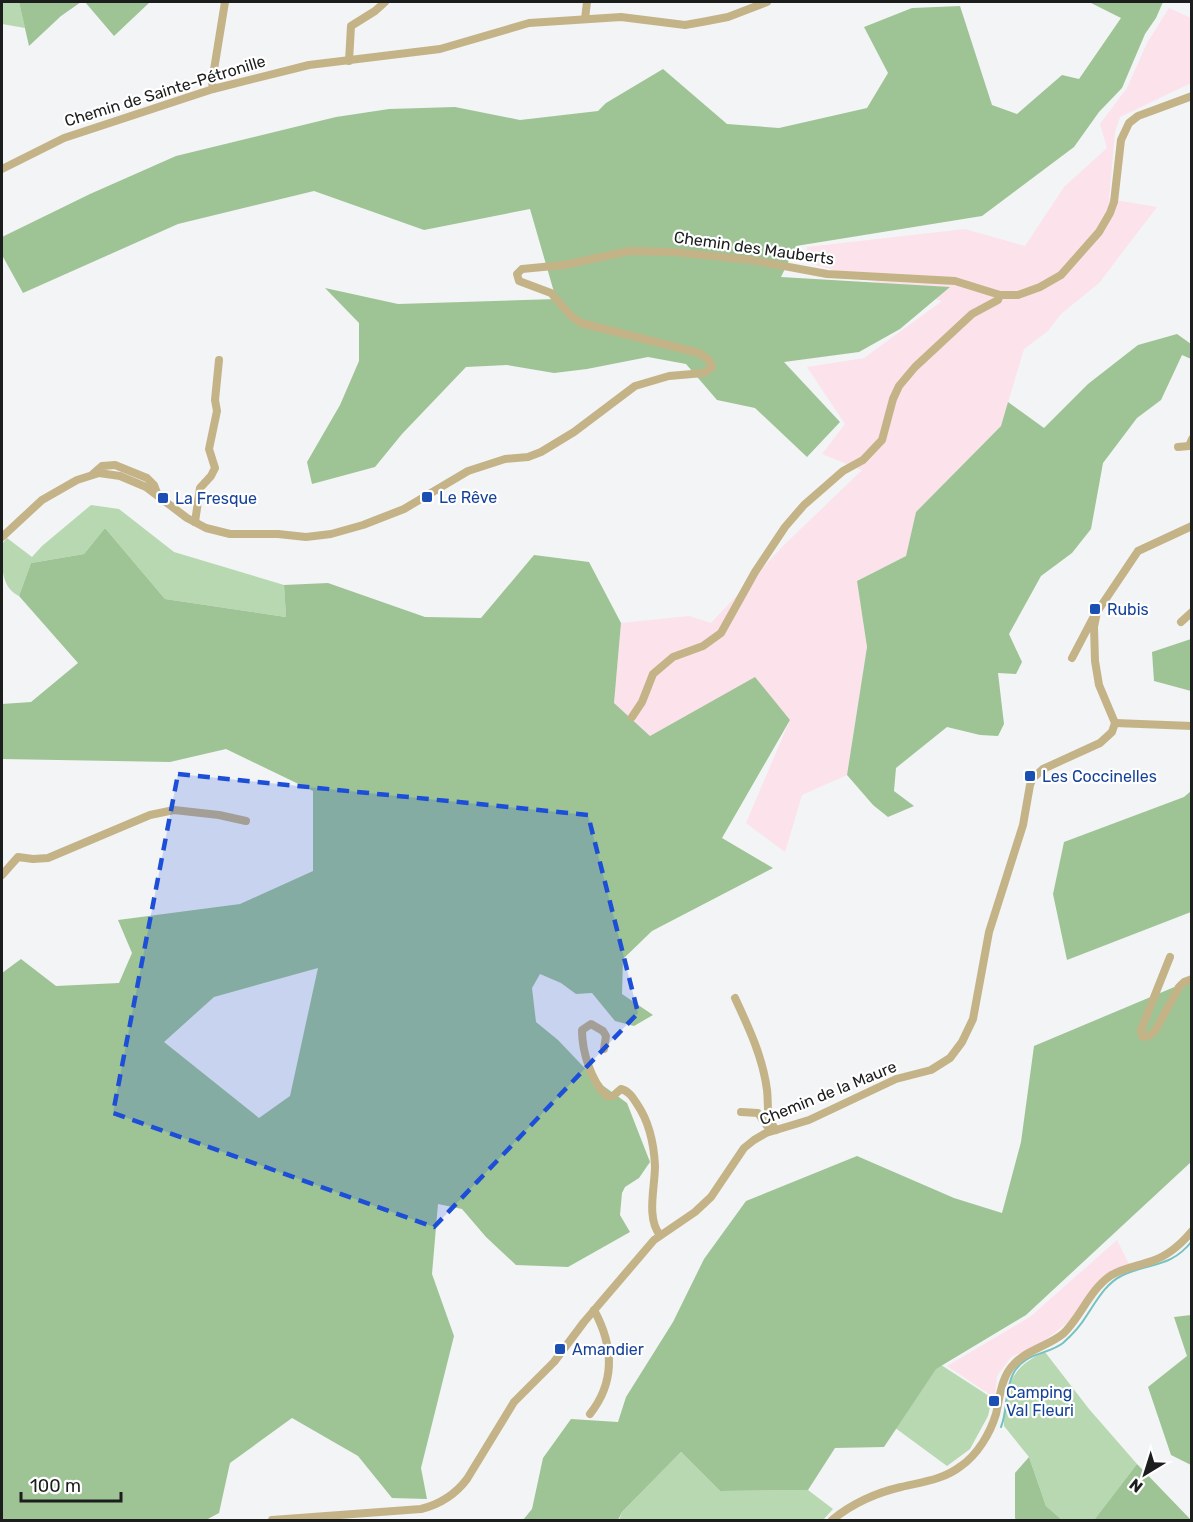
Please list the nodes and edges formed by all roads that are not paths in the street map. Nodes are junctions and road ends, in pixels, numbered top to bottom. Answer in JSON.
{"nodes":[{"id":1,"x":225,"y":2,"type":"edge"},
{"id":2,"x":385,"y":2,"type":"edge"},
{"id":3,"x":587,"y":2,"type":"edge"},
{"id":4,"x":767,"y":2,"type":"edge"},
{"id":5,"x":585,"y":19,"type":"junction"},
{"id":6,"x":349,"y":61,"type":"junction"},
{"id":7,"x":213,"y":89,"type":"junction"},
{"id":8,"x":1191,"y":96,"type":"edge"},
{"id":9,"x":2,"y":170,"type":"edge"},
{"id":10,"x":1000,"y":295,"type":"junction"},
{"id":11,"x":219,"y":360,"type":"dead end"},
{"id":12,"x":1191,"y":439,"type":"edge"},
{"id":13,"x":1178,"y":447,"type":"dead end"},
{"id":14,"x":195,"y":522,"type":"junction"},
{"id":15,"x":1191,"y":526,"type":"edge"},
{"id":16,"x":2,"y":537,"type":"edge"},
{"id":17,"x":1191,"y":612,"type":"edge"},
{"id":18,"x":1096,"y":616,"type":"junction"},
{"id":19,"x":1181,"y":622,"type":"dead end"},
{"id":20,"x":1072,"y":658,"type":"dead end"},
{"id":21,"x":632,"y":717,"type":"dead end"},
{"id":22,"x":1115,"y":723,"type":"junction"},
{"id":23,"x":1191,"y":726,"type":"edge"},
{"id":24,"x":246,"y":821,"type":"dead end"},
{"id":25,"x":2,"y":875,"type":"edge"},
{"id":26,"x":1170,"y":957,"type":"dead end"},
{"id":27,"x":1191,"y":979,"type":"edge"},
{"id":28,"x":735,"y":998,"type":"dead end"},
{"id":29,"x":604,"y":1049,"type":"dead end"},
{"id":30,"x":741,"y":1112,"type":"dead end"},
{"id":31,"x":772,"y":1131,"type":"junction"},
{"id":32,"x":1191,"y":1231,"type":"edge"},
{"id":33,"x":660,"y":1234,"type":"junction"},
{"id":34,"x":594,"y":1310,"type":"junction"},
{"id":35,"x":590,"y":1414,"type":"dead end"},
{"id":36,"x":272,"y":1521,"type":"edge"},
{"id":37,"x":832,"y":1521,"type":"edge"}],
"edges":[{"from":1,"to":7,"type":"street"},
{"from":2,"to":6,"type":"street"},
{"from":3,"to":5,"type":"street"},
{"from":4,"to":5,"type":"street","name":"Chemin de Sainte-Pétronille"},
{"from":5,"to":6,"type":"street","name":"Chemin de Sainte-Pétronille"},
{"from":6,"to":7,"type":"street","name":"Chemin de Sainte-Pétronille"},
{"from":7,"to":9,"type":"street","name":"Chemin de Sainte-Pétronille"},
{"from":8,"to":10,"type":"street"},
{"from":10,"to":14,"type":"street","name":"Chemin des Mauberts"},
{"from":10,"to":21,"type":"street"},
{"from":11,"to":14,"type":"street"},
{"from":12,"to":13,"type":"street"},
{"from":14,"to":16,"type":"street","name":"Chemin des Mauberts"},
{"from":15,"to":18,"type":"street"},
{"from":17,"to":19,"type":"street"},
{"from":18,"to":20,"type":"street"},
{"from":18,"to":22,"type":"street"},
{"from":22,"to":23,"type":"street"},
{"from":22,"to":31,"type":"street","name":"Chemin de la Maure"},
{"from":24,"to":25,"type":"street"},
{"from":26,"to":27,"type":"street"},
{"from":28,"to":31,"type":"street"},
{"from":29,"to":33,"type":"street"},
{"from":30,"to":31,"type":"street"},
{"from":31,"to":33,"type":"street","name":"Chemin de la Maure"},
{"from":32,"to":37,"type":"street"},
{"from":33,"to":34,"type":"street","name":"Chemin de la Maure"},
{"from":34,"to":35,"type":"street"},
{"from":34,"to":36,"type":"street","name":"Chemin de la Maure"}]}
